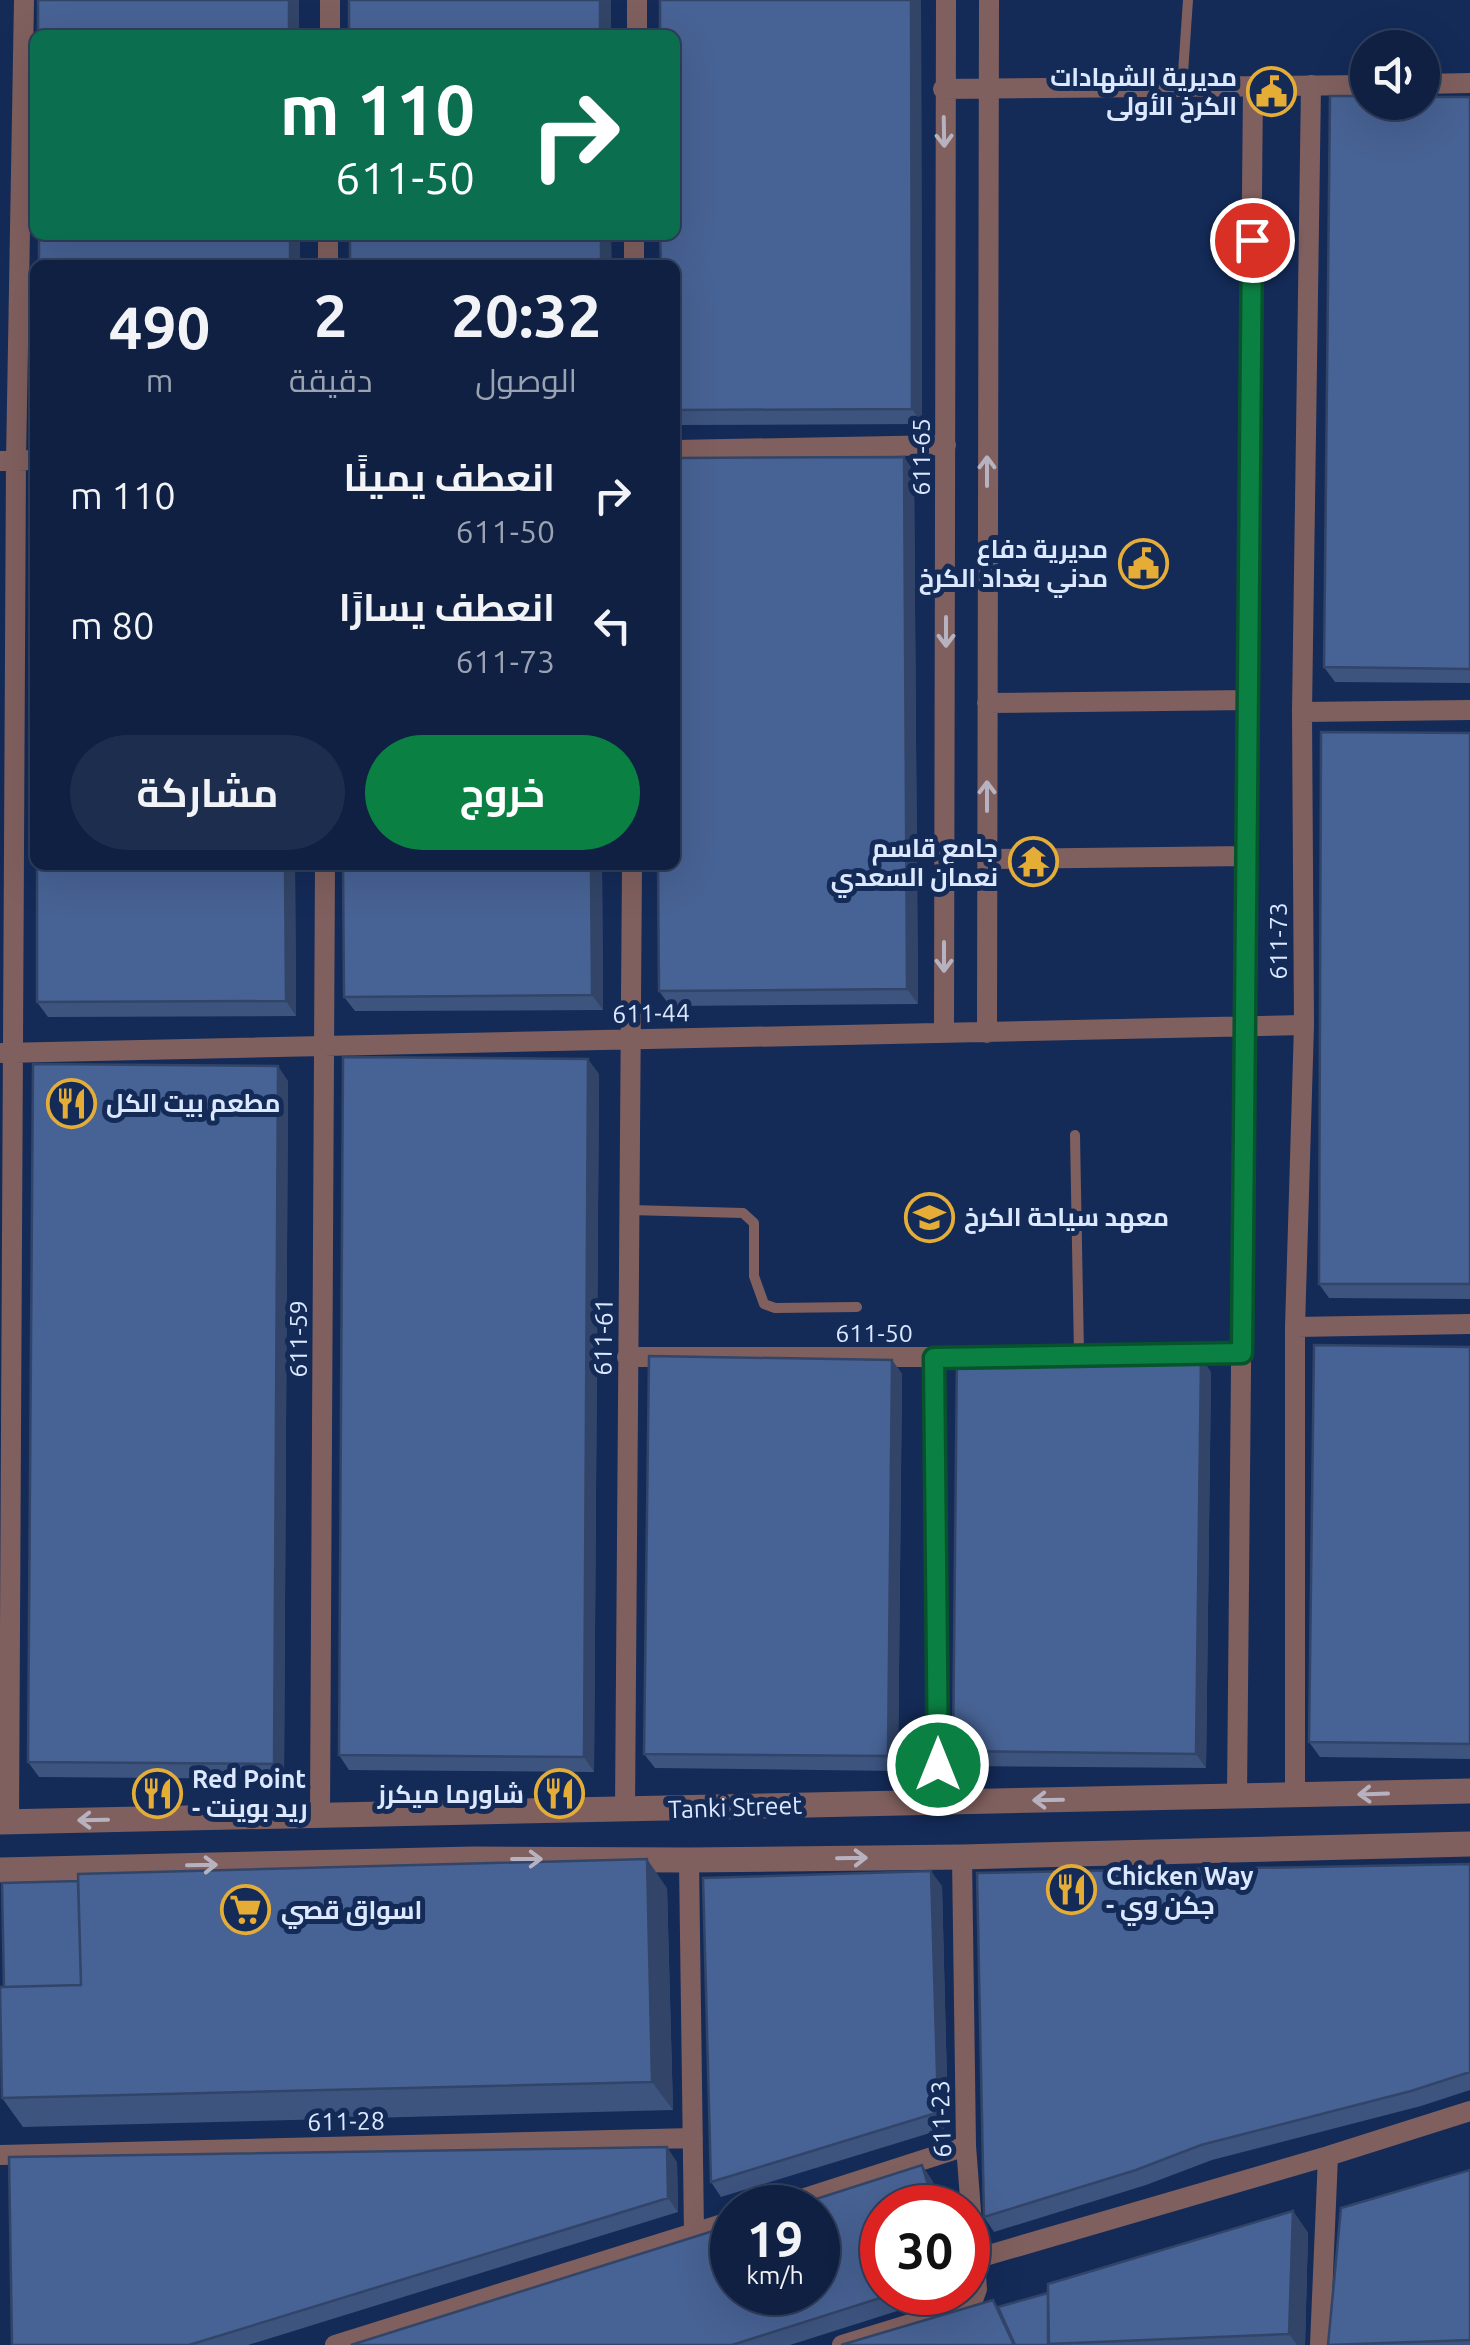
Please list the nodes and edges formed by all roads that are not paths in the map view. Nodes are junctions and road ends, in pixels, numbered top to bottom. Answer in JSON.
{"nodes":[{"id":1,"x":24,"y":0,"type":"edge"},
{"id":2,"x":330,"y":0,"type":"edge"},
{"id":3,"x":637,"y":0,"type":"edge"},
{"id":4,"x":946,"y":0,"type":"edge"},
{"id":5,"x":989,"y":0,"type":"edge"},
{"id":6,"x":1188,"y":0,"type":"edge"},
{"id":7,"x":330,"y":30,"type":"edge"},
{"id":8,"x":637,"y":30,"type":"edge"},
{"id":9,"x":1470,"y":83,"type":"edge"},
{"id":10,"x":1440,"y":84,"type":"edge"},
{"id":11,"x":1350,"y":85,"type":"edge"},
{"id":12,"x":1311,"y":86,"type":"junction"},
{"id":13,"x":1253,"y":87,"type":"junction"},
{"id":14,"x":986,"y":88,"type":"junction"},
{"id":15,"x":1182,"y":88,"type":"junction"},
{"id":16,"x":943,"y":89,"type":"junction"},
{"id":17,"x":946,"y":445,"type":"junction"},
{"id":18,"x":680,"y":450,"type":"edge"},
{"id":19,"x":17,"y":461,"type":"edge"},
{"id":20,"x":1248,"y":700,"type":"junction"},
{"id":21,"x":986,"y":703,"type":"junction"},
{"id":22,"x":1470,"y":710,"type":"edge"},
{"id":23,"x":1302,"y":712,"type":"junction"},
{"id":24,"x":1247,"y":856,"type":"junction"},
{"id":25,"x":986,"y":859,"type":"junction"},
{"id":26,"x":325,"y":870,"type":"edge"},
{"id":27,"x":632,"y":870,"type":"edge"},
{"id":28,"x":1304,"y":1025,"type":"junction"},
{"id":29,"x":1244,"y":1026,"type":"junction"},
{"id":30,"x":944,"y":1033,"type":"junction"},
{"id":31,"x":987,"y":1033,"type":"junction"},
{"id":32,"x":632,"y":1039,"type":"junction"},
{"id":33,"x":324,"y":1046,"type":"junction"},
{"id":34,"x":6,"y":1052,"type":"edge"},
{"id":35,"x":1074,"y":1135,"type":"dead end"},
{"id":36,"x":629,"y":1210,"type":"junction"},
{"id":37,"x":857,"y":1307,"type":"dead end"},
{"id":38,"x":1470,"y":1324,"type":"edge"},
{"id":39,"x":1295,"y":1327,"type":"junction"},
{"id":40,"x":1242,"y":1353,"type":"junction"},
{"id":41,"x":1079,"y":1354,"type":"junction"},
{"id":42,"x":627,"y":1357,"type":"junction"},
{"id":43,"x":934,"y":1358,"type":"junction"},
{"id":44,"x":1470,"y":1791,"type":"edge"},
{"id":45,"x":1295,"y":1796,"type":"junction"},
{"id":46,"x":1237,"y":1797,"type":"junction"},
{"id":47,"x":938,"y":1802,"type":"junction"},
{"id":48,"x":626,"y":1810,"type":"junction"},
{"id":49,"x":474,"y":1813,"type":"junction"},
{"id":50,"x":320,"y":1814,"type":"junction"},
{"id":51,"x":4,"y":1822,"type":"edge"},
{"id":52,"x":1470,"y":1844,"type":"edge"},
{"id":53,"x":962,"y":1857,"type":"junction"},
{"id":54,"x":474,"y":1858,"type":"junction"},
{"id":55,"x":690,"y":1860,"type":"junction"},
{"id":56,"x":0,"y":1870,"type":"edge"},
{"id":57,"x":1470,"y":2111,"type":"edge"},
{"id":58,"x":693,"y":2138,"type":"junction"},
{"id":59,"x":966,"y":2146,"type":"junction"},
{"id":60,"x":0,"y":2155,"type":"edge"},
{"id":61,"x":1328,"y":2156,"type":"junction"},
{"id":62,"x":969,"y":2185,"type":"edge"},
{"id":63,"x":840,"y":2187,"type":"edge"},
{"id":64,"x":710,"y":2228,"type":"edge"},
{"id":65,"x":694,"y":2233,"type":"junction"},
{"id":66,"x":990,"y":2255,"type":"edge"},
{"id":67,"x":939,"y":2315,"type":"edge"},
{"id":68,"x":335,"y":2345,"type":"edge"},
{"id":69,"x":842,"y":2345,"type":"edge"},
{"id":70,"x":1320,"y":2345,"type":"edge"}],
"edges":[{"from":1,"to":19,"type":"street"},
{"from":2,"to":7,"type":"street"},
{"from":3,"to":8,"type":"street"},
{"from":4,"to":16,"type":"street","name":"611-65"},
{"from":5,"to":14,"type":"street"},
{"from":6,"to":15,"type":"lane"},
{"from":9,"to":10,"type":"street"},
{"from":11,"to":12,"type":"street"},
{"from":12,"to":13,"type":"street"},
{"from":12,"to":23,"type":"street","name":"611-73"},
{"from":13,"to":15,"type":"street"},
{"from":13,"to":20,"type":"street","name":"611-73"},
{"from":14,"to":15,"type":"street"},
{"from":14,"to":16,"type":"street"},
{"from":21,"to":14,"type":"street","one_way":true},
{"from":16,"to":17,"type":"street","name":"611-65","one_way":true},
{"from":17,"to":18,"type":"street"},
{"from":17,"to":30,"type":"street","name":"611-65","one_way":true},
{"from":19,"to":34,"type":"street"},
{"from":20,"to":21,"type":"street"},
{"from":20,"to":24,"type":"street","name":"611-73"},
{"from":25,"to":21,"type":"street","one_way":true},
{"from":22,"to":23,"type":"street"},
{"from":23,"to":28,"type":"street","name":"611-73"},
{"from":24,"to":25,"type":"street"},
{"from":24,"to":29,"type":"street","name":"611-73"},
{"from":25,"to":31,"type":"street"},
{"from":26,"to":33,"type":"street","name":"611-59"},
{"from":27,"to":32,"type":"street","name":"611-61"},
{"from":28,"to":29,"type":"street","name":"611-44"},
{"from":28,"to":39,"type":"street","name":"611-73"},
{"from":29,"to":31,"type":"street","name":"611-44"},
{"from":29,"to":40,"type":"street","name":"611-73"},
{"from":30,"to":31,"type":"street","name":"611-44"},
{"from":30,"to":32,"type":"street","name":"611-44"},
{"from":32,"to":33,"type":"street","name":"611-44"},
{"from":32,"to":36,"type":"street","name":"611-61"},
{"from":33,"to":34,"type":"street","name":"611-44"},
{"from":33,"to":50,"type":"street","name":"611-59"},
{"from":34,"to":51,"type":"street"},
{"from":35,"to":41,"type":"lane"},
{"from":36,"to":37,"type":"lane"},
{"from":36,"to":42,"type":"street","name":"611-61"},
{"from":38,"to":39,"type":"street"},
{"from":39,"to":45,"type":"street","name":"611-73"},
{"from":40,"to":41,"type":"street","name":"611-50"},
{"from":40,"to":46,"type":"street","name":"611-73"},
{"from":41,"to":43,"type":"street","name":"611-50"},
{"from":42,"to":43,"type":"street","name":"611-50"},
{"from":42,"to":48,"type":"street","name":"611-61"},
{"from":43,"to":47,"type":"street"},
{"from":44,"to":45,"type":"street","name":"Tanki Street","one_way":true},
{"from":45,"to":46,"type":"street","name":"Tanki Street"},
{"from":46,"to":47,"type":"street","name":"Tanki Street","one_way":true},
{"from":47,"to":48,"type":"street","name":"Tanki Street"},
{"from":48,"to":49,"type":"street","name":"Tanki Street"},
{"from":49,"to":50,"type":"street","name":"Tanki Street"},
{"from":49,"to":54,"type":"street"},
{"from":50,"to":51,"type":"street","name":"Tanki Street","one_way":true},
{"from":52,"to":53,"type":"street","name":"Tanki Street"},
{"from":55,"to":53,"type":"street","name":"Tanki Street","one_way":true},
{"from":53,"to":59,"type":"street","name":"611-23"},
{"from":54,"to":55,"type":"street","name":"Tanki Street","one_way":true},
{"from":56,"to":54,"type":"street","name":"Tanki Street","one_way":true},
{"from":55,"to":58,"type":"street"},
{"from":57,"to":61,"type":"street"},
{"from":58,"to":60,"type":"street","name":"611-28"},
{"from":58,"to":65,"type":"street"},
{"from":59,"to":62,"type":"street","name":"611-23"},
{"from":59,"to":63,"type":"street"},
{"from":61,"to":66,"type":"street"},
{"from":61,"to":70,"type":"street"},
{"from":64,"to":65,"type":"street"},
{"from":65,"to":68,"type":"street"},
{"from":67,"to":69,"type":"street","name":"611-23"}]}
